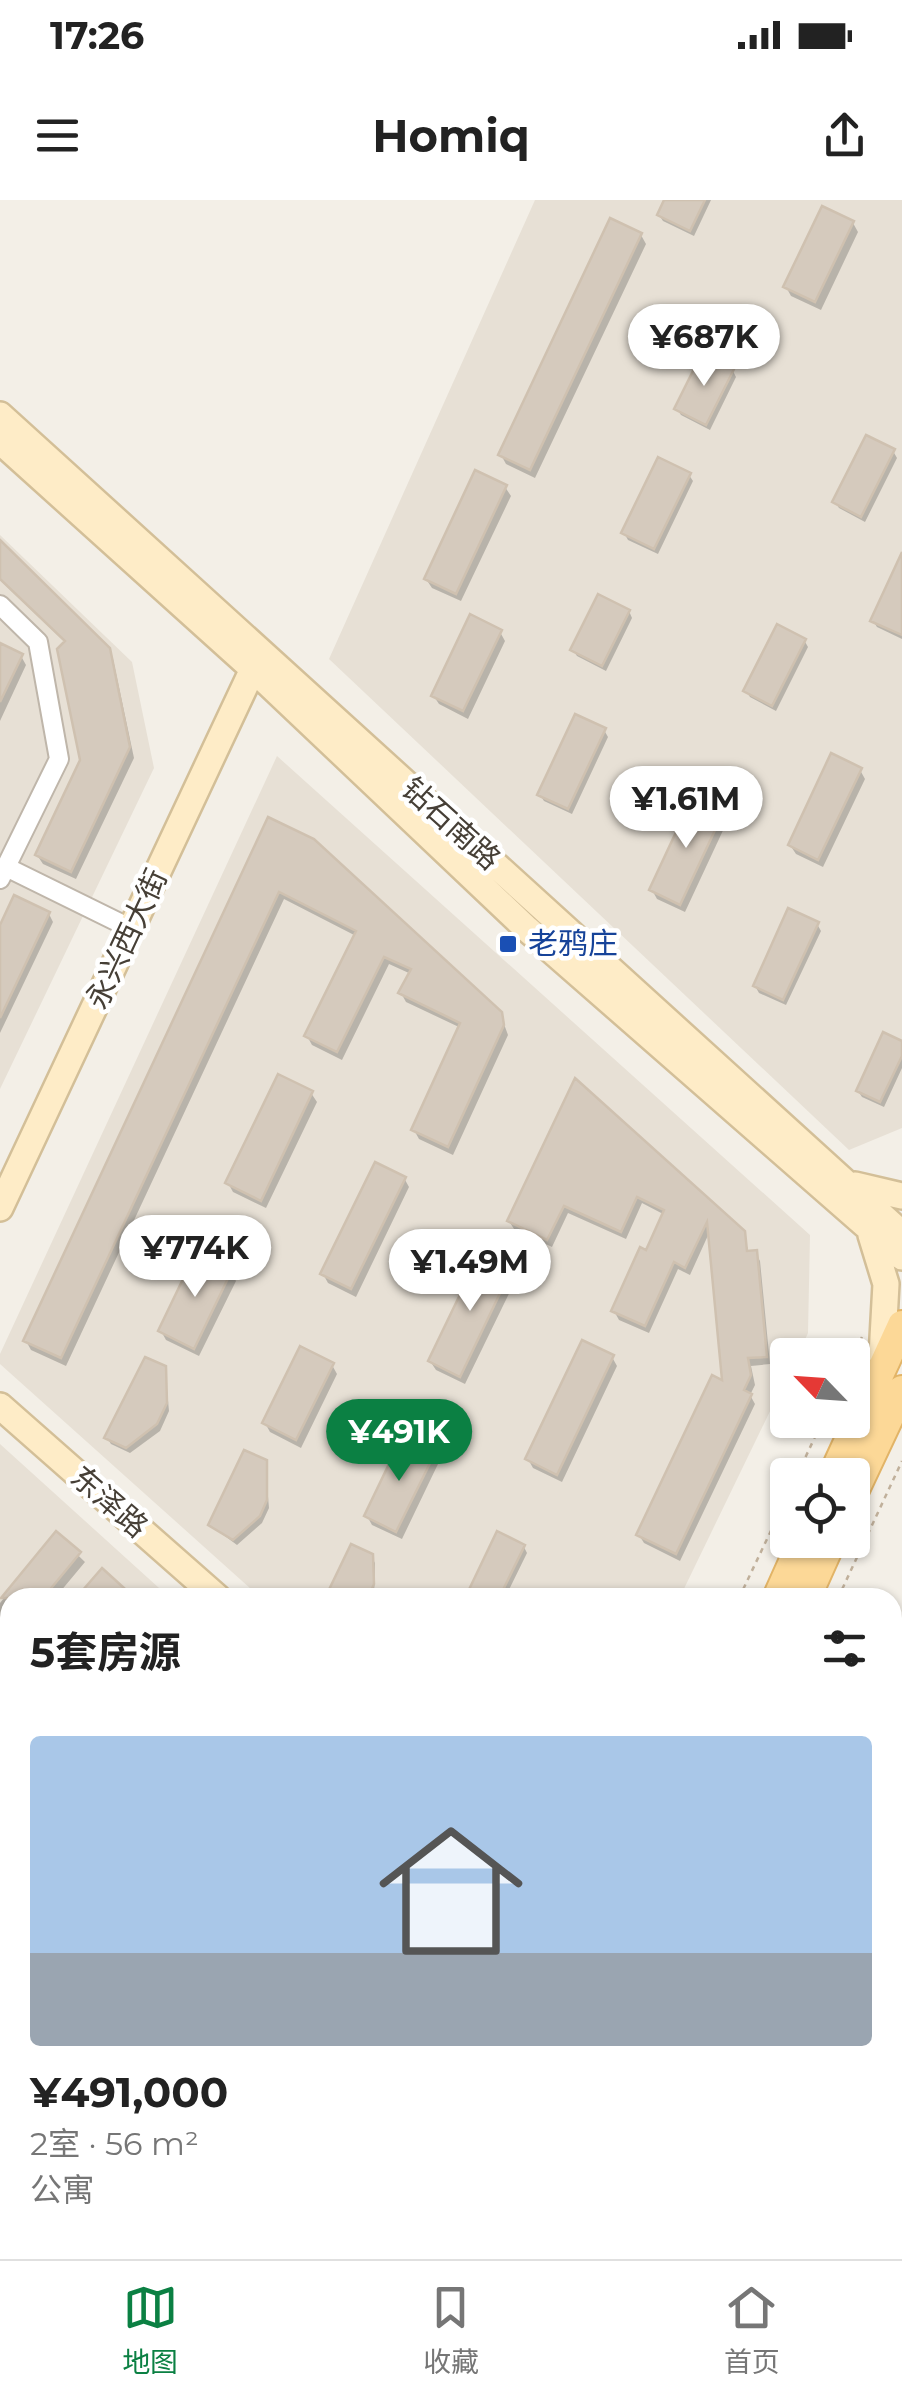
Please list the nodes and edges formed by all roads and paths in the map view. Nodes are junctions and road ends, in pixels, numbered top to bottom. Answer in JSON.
{"nodes":[{"id":1,"x":0,"y":415,"type":"edge"},
{"id":2,"x":0,"y":440,"type":"edge"},
{"id":3,"x":0,"y":605,"type":"edge"},
{"id":4,"x":253,"y":669,"type":"junction"},
{"id":5,"x":3,"y":873,"type":"edge"},
{"id":6,"x":132,"y":929,"type":"junction"},
{"id":7,"x":846,"y":1182,"type":"junction"},
{"id":8,"x":902,"y":1196,"type":"edge"},
{"id":9,"x":0,"y":1208,"type":"edge"},
{"id":10,"x":863,"y":1222,"type":"junction"},
{"id":11,"x":902,"y":1234,"type":"edge"},
{"id":12,"x":902,"y":1257,"type":"edge"},
{"id":13,"x":902,"y":1325,"type":"edge"},
{"id":14,"x":895,"y":1388,"type":"edge"},
{"id":15,"x":0,"y":1406,"type":"edge"},
{"id":16,"x":845,"y":1458,"type":"edge"},
{"id":17,"x":867,"y":1458,"type":"edge"},
{"id":18,"x":902,"y":1461,"type":"edge"},
{"id":19,"x":770,"y":1533,"type":"edge"},
{"id":20,"x":795,"y":1558,"type":"edge"},
{"id":21,"x":824,"y":1558,"type":"edge"},
{"id":22,"x":207,"y":1588,"type":"edge"},
{"id":23,"x":744,"y":1588,"type":"edge"},
{"id":24,"x":781,"y":1588,"type":"edge"},
{"id":25,"x":810,"y":1588,"type":"edge"},
{"id":26,"x":843,"y":1588,"type":"edge"}],
"edges":[{"from":1,"to":7,"type":"main road","name":"钻石南路"},
{"from":2,"to":4,"type":"main road","name":"钻石南路"},
{"from":3,"to":5,"type":"street"},
{"from":4,"to":6,"type":"main road","name":"永兴西大街"},
{"from":4,"to":10,"type":"main road","name":"钻石南路"},
{"from":5,"to":6,"type":"street"},
{"from":6,"to":9,"type":"main road","name":"永兴西大街"},
{"from":7,"to":8,"type":"main road"},
{"from":7,"to":11,"type":"main road","name":"钻石南路"},
{"from":10,"to":12,"type":"main road","name":"钻石南路"},
{"from":10,"to":14,"type":"main road"},
{"from":13,"to":14,"type":"main road"},
{"from":14,"to":16,"type":"main road"},
{"from":14,"to":17,"type":"main road"},
{"from":15,"to":22,"type":"main road","name":"东泽路"},
{"from":18,"to":26,"type":"path"},
{"from":19,"to":23,"type":"path"},
{"from":20,"to":24,"type":"main road"},
{"from":21,"to":25,"type":"main road"}]}
